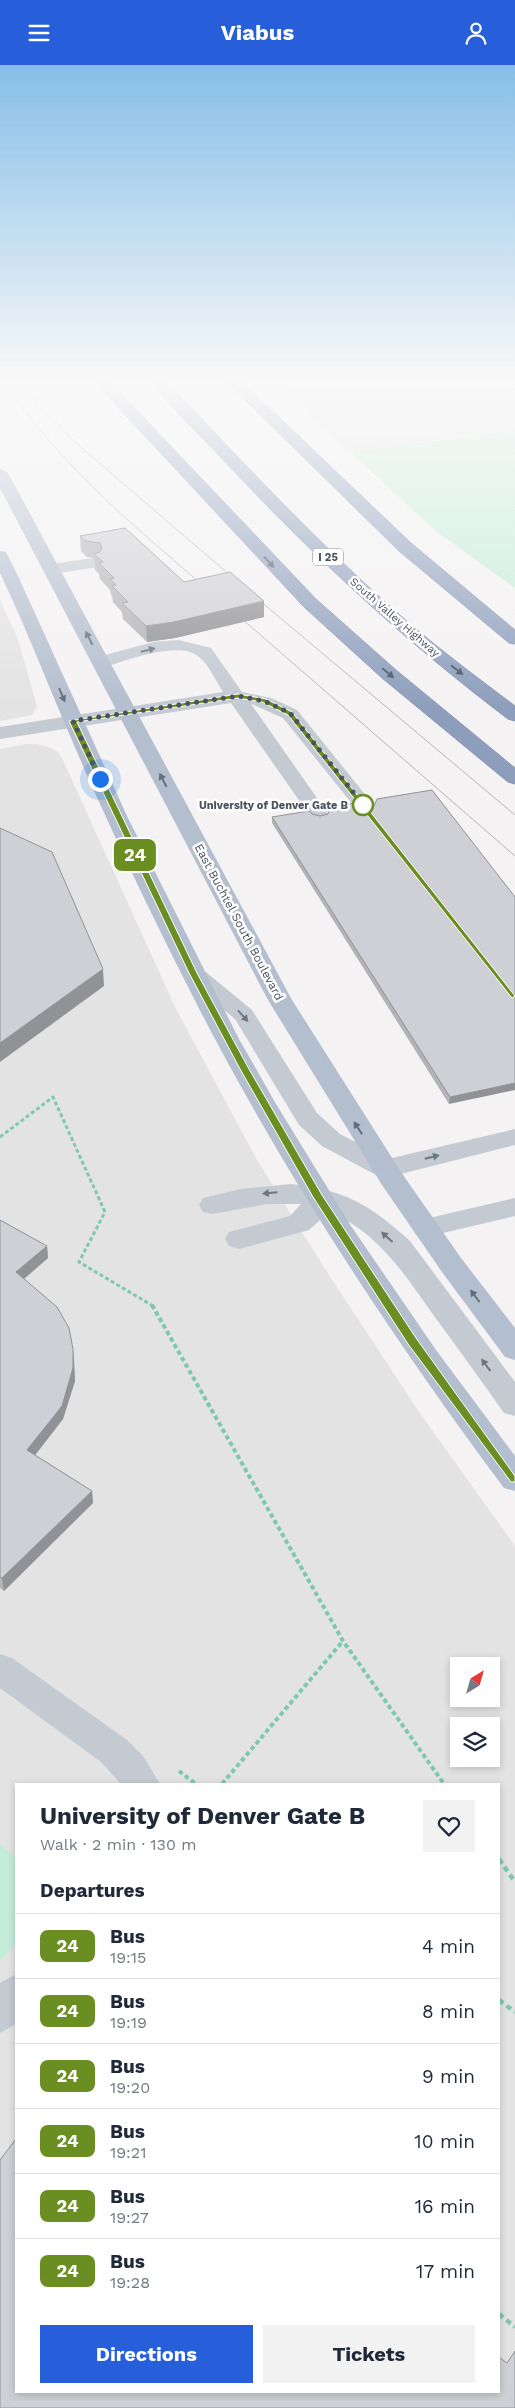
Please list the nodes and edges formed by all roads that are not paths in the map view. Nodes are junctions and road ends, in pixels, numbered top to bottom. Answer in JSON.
{"nodes":[{"id":1,"x":9,"y":490,"type":"edge"},
{"id":2,"x":203,"y":490,"type":"edge"},
{"id":3,"x":262,"y":490,"type":"edge"},
{"id":4,"x":346,"y":490,"type":"edge"},
{"id":5,"x":407,"y":549,"type":"junction"},
{"id":6,"x":0,"y":556,"type":"edge"},
{"id":7,"x":93,"y":563,"type":"edge"},
{"id":8,"x":52,"y":569,"type":"junction"},
{"id":9,"x":515,"y":624,"type":"edge"},
{"id":10,"x":515,"y":639,"type":"edge"},
{"id":11,"x":101,"y":661,"type":"junction"},
{"id":12,"x":238,"y":696,"type":"junction"},
{"id":13,"x":127,"y":712,"type":"junction"},
{"id":14,"x":515,"y":715,"type":"edge"},
{"id":15,"x":444,"y":720,"type":"junction"},
{"id":16,"x":73,"y":721,"type":"junction"},
{"id":17,"x":0,"y":733,"type":"edge"},
{"id":18,"x":515,"y":771,"type":"edge"},
{"id":19,"x":515,"y":778,"type":"edge"},
{"id":20,"x":365,"y":807,"type":"edge"},
{"id":21,"x":193,"y":973,"type":"junction"},
{"id":22,"x":515,"y":1137,"type":"edge"},
{"id":23,"x":385,"y":1169,"type":"junction"},
{"id":24,"x":318,"y":1197,"type":"junction"},
{"id":25,"x":213,"y":1205,"type":"dead end"},
{"id":26,"x":515,"y":1207,"type":"edge"},
{"id":27,"x":426,"y":1228,"type":"junction"},
{"id":28,"x":239,"y":1239,"type":"dead end"},
{"id":29,"x":515,"y":1349,"type":"edge"},
{"id":30,"x":515,"y":1405,"type":"edge"},
{"id":31,"x":515,"y":1479,"type":"edge"},
{"id":32,"x":0,"y":1669,"type":"edge"},
{"id":33,"x":141,"y":1783,"type":"edge"},
{"id":34,"x":15,"y":1995,"type":"edge"},
{"id":35,"x":0,"y":2013,"type":"edge"}],
"edges":[{"from":1,"to":8,"type":"main road","name":"East Buchtel South Boulevard"},
{"from":2,"to":15,"type":"highway","one_way":true},
{"from":3,"to":14,"type":"highway","name":"South Valley Highway","number":"I 25","one_way":true},
{"from":4,"to":5,"type":"highway"},
{"from":5,"to":9,"type":"highway"},
{"from":5,"to":10,"type":"highway"},
{"from":6,"to":16,"type":"main road","one_way":true},
{"from":7,"to":8,"type":"street"},
{"from":11,"to":8,"type":"main road","name":"East Buchtel South Boulevard","one_way":true},
{"from":11,"to":12,"type":"street","one_way":true},
{"from":11,"to":13,"type":"main road","name":"East Buchtel South Boulevard"},
{"from":12,"to":13,"type":"street"},
{"from":12,"to":13,"type":"street"},
{"from":12,"to":20,"type":"street"},
{"from":13,"to":16,"type":"street"},
{"from":23,"to":13,"type":"main road","name":"East Buchtel South Boulevard","one_way":true},
{"from":15,"to":18,"type":"highway"},
{"from":15,"to":19,"type":"highway"},
{"from":16,"to":17,"type":"street"},
{"from":16,"to":21,"type":"main road"},
{"from":21,"to":23,"type":"street","one_way":true},
{"from":21,"to":24,"type":"main road"},
{"from":23,"to":22,"type":"street","one_way":true},
{"from":23,"to":27,"type":"main road","name":"East Buchtel South Boulevard"},
{"from":24,"to":25,"type":"street","one_way":true},
{"from":24,"to":28,"type":"street"},
{"from":30,"to":24,"type":"street","one_way":true},
{"from":24,"to":31,"type":"main road"},
{"from":26,"to":27,"type":"street"},
{"from":29,"to":27,"type":"main road","name":"East Buchtel South Boulevard","one_way":true},
{"from":32,"to":33,"type":"street"},
{"from":34,"to":35,"type":"street"}]}
